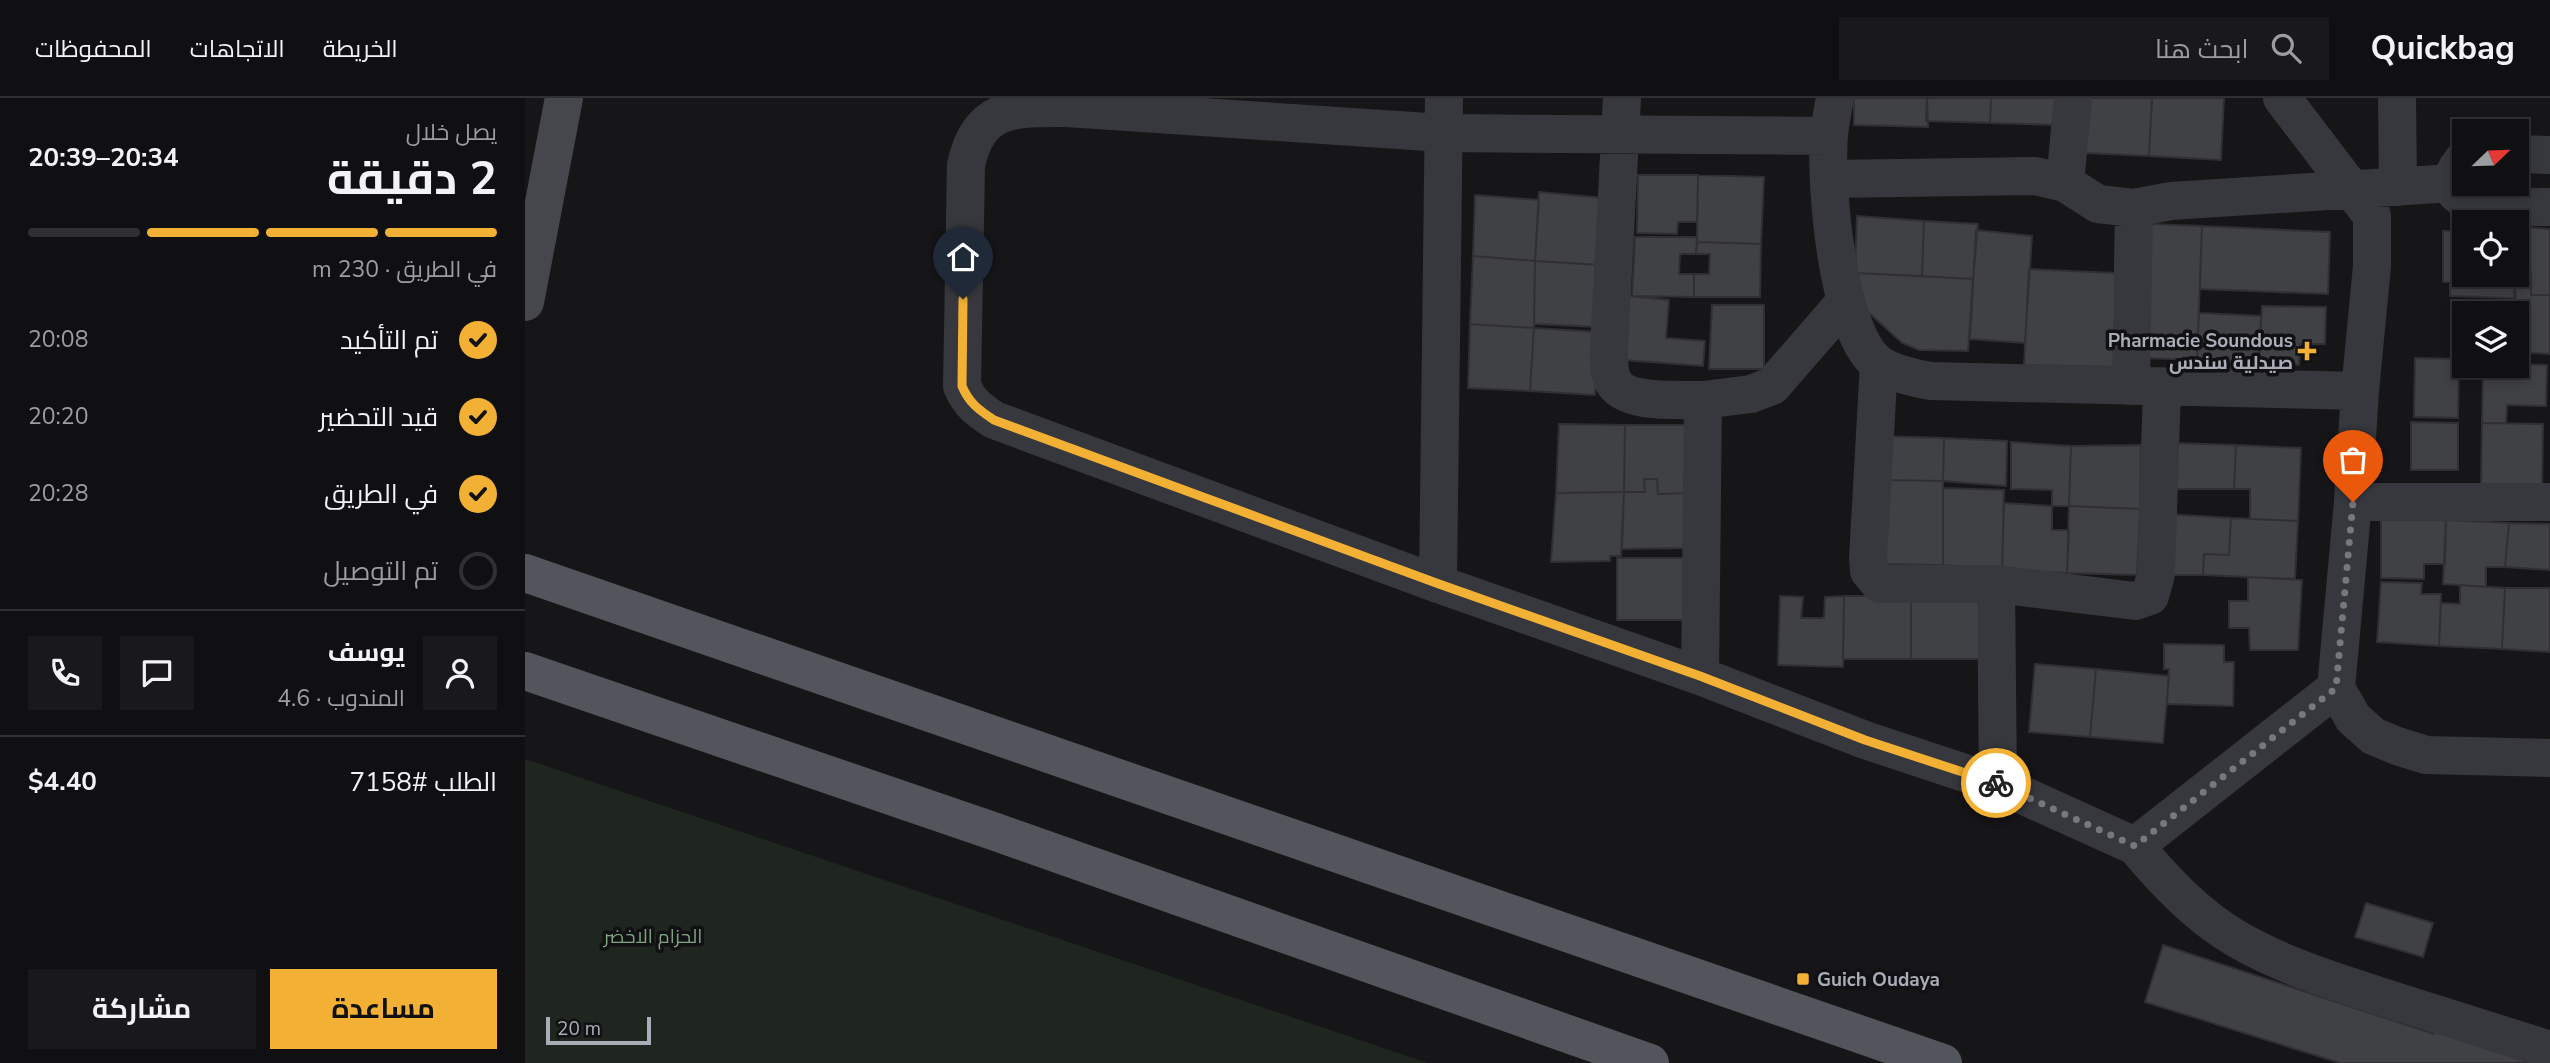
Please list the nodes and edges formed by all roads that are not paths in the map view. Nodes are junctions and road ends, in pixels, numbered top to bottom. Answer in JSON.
{"nodes":[{"id":1,"x":564,"y":98,"type":"edge"},
{"id":2,"x":1622,"y":98,"type":"edge"},
{"id":3,"x":1835,"y":98,"type":"edge"},
{"id":4,"x":2073,"y":98,"type":"edge"},
{"id":5,"x":2282,"y":98,"type":"edge"},
{"id":6,"x":2397,"y":98,"type":"edge"},
{"id":7,"x":1444,"y":116,"type":"edge"},
{"id":8,"x":1620,"y":136,"type":"junction"},
{"id":9,"x":1829,"y":136,"type":"junction"},
{"id":10,"x":2529,"y":154,"type":"edge"},
{"id":11,"x":2550,"y":155,"type":"edge"},
{"id":12,"x":2452,"y":173,"type":"edge"},
{"id":13,"x":1831,"y":179,"type":"junction"},
{"id":14,"x":2065,"y":183,"type":"junction"},
{"id":15,"x":2398,"y":187,"type":"junction"},
{"id":16,"x":2354,"y":190,"type":"junction"},
{"id":17,"x":2460,"y":196,"type":"edge"},
{"id":18,"x":2550,"y":207,"type":"edge"},
{"id":19,"x":2134,"y":208,"type":"junction"},
{"id":20,"x":525,"y":302,"type":"edge"},
{"id":21,"x":1845,"y":302,"type":"junction"},
{"id":22,"x":1879,"y":364,"type":"junction"},
{"id":23,"x":2146,"y":387,"type":"junction"},
{"id":24,"x":2360,"y":391,"type":"junction"},
{"id":25,"x":1703,"y":400,"type":"junction"},
{"id":26,"x":2353,"y":502,"type":"junction"},
{"id":27,"x":2550,"y":502,"type":"edge"},
{"id":28,"x":525,"y":573,"type":"edge"},
{"id":29,"x":1439,"y":584,"type":"junction"},
{"id":30,"x":1996,"y":584,"type":"junction"},
{"id":31,"x":525,"y":671,"type":"edge"},
{"id":32,"x":1700,"y":676,"type":"junction"},
{"id":33,"x":2336,"y":688,"type":"junction"},
{"id":34,"x":2550,"y":758,"type":"edge"},
{"id":35,"x":1998,"y":784,"type":"junction"},
{"id":36,"x":2135,"y":846,"type":"junction"},
{"id":37,"x":2550,"y":1050,"type":"edge"},
{"id":38,"x":1650,"y":1063,"type":"edge"},
{"id":39,"x":1943,"y":1063,"type":"edge"}],
"edges":[{"from":1,"to":20,"type":"street"},
{"from":2,"to":8,"type":"street"},
{"from":3,"to":9,"type":"street"},
{"from":4,"to":14,"type":"street"},
{"from":5,"to":16,"type":"street"},
{"from":6,"to":15,"type":"street"},
{"from":7,"to":8,"type":"street"},
{"from":7,"to":29,"type":"street"},
{"from":7,"to":29,"type":"street"},
{"from":8,"to":9,"type":"street"},
{"from":8,"to":25,"type":"street"},
{"from":9,"to":13,"type":"street"},
{"from":10,"to":11,"type":"street"},
{"from":12,"to":15,"type":"street"},
{"from":13,"to":14,"type":"street"},
{"from":13,"to":21,"type":"street"},
{"from":14,"to":19,"type":"street"},
{"from":15,"to":16,"type":"street"},
{"from":16,"to":19,"type":"street"},
{"from":16,"to":24,"type":"street"},
{"from":17,"to":18,"type":"street"},
{"from":19,"to":23,"type":"street"},
{"from":21,"to":22,"type":"street"},
{"from":21,"to":25,"type":"street"},
{"from":22,"to":23,"type":"street"},
{"from":22,"to":30,"type":"street"},
{"from":23,"to":24,"type":"street"},
{"from":23,"to":30,"type":"street"},
{"from":24,"to":26,"type":"street"},
{"from":25,"to":32,"type":"street"},
{"from":26,"to":27,"type":"street"},
{"from":26,"to":33,"type":"street"},
{"from":28,"to":39,"type":"main road"},
{"from":29,"to":32,"type":"street"},
{"from":30,"to":35,"type":"street"},
{"from":31,"to":38,"type":"main road"},
{"from":32,"to":35,"type":"street"},
{"from":33,"to":34,"type":"street"},
{"from":33,"to":36,"type":"street"},
{"from":35,"to":36,"type":"street"},
{"from":36,"to":37,"type":"street"}]}
